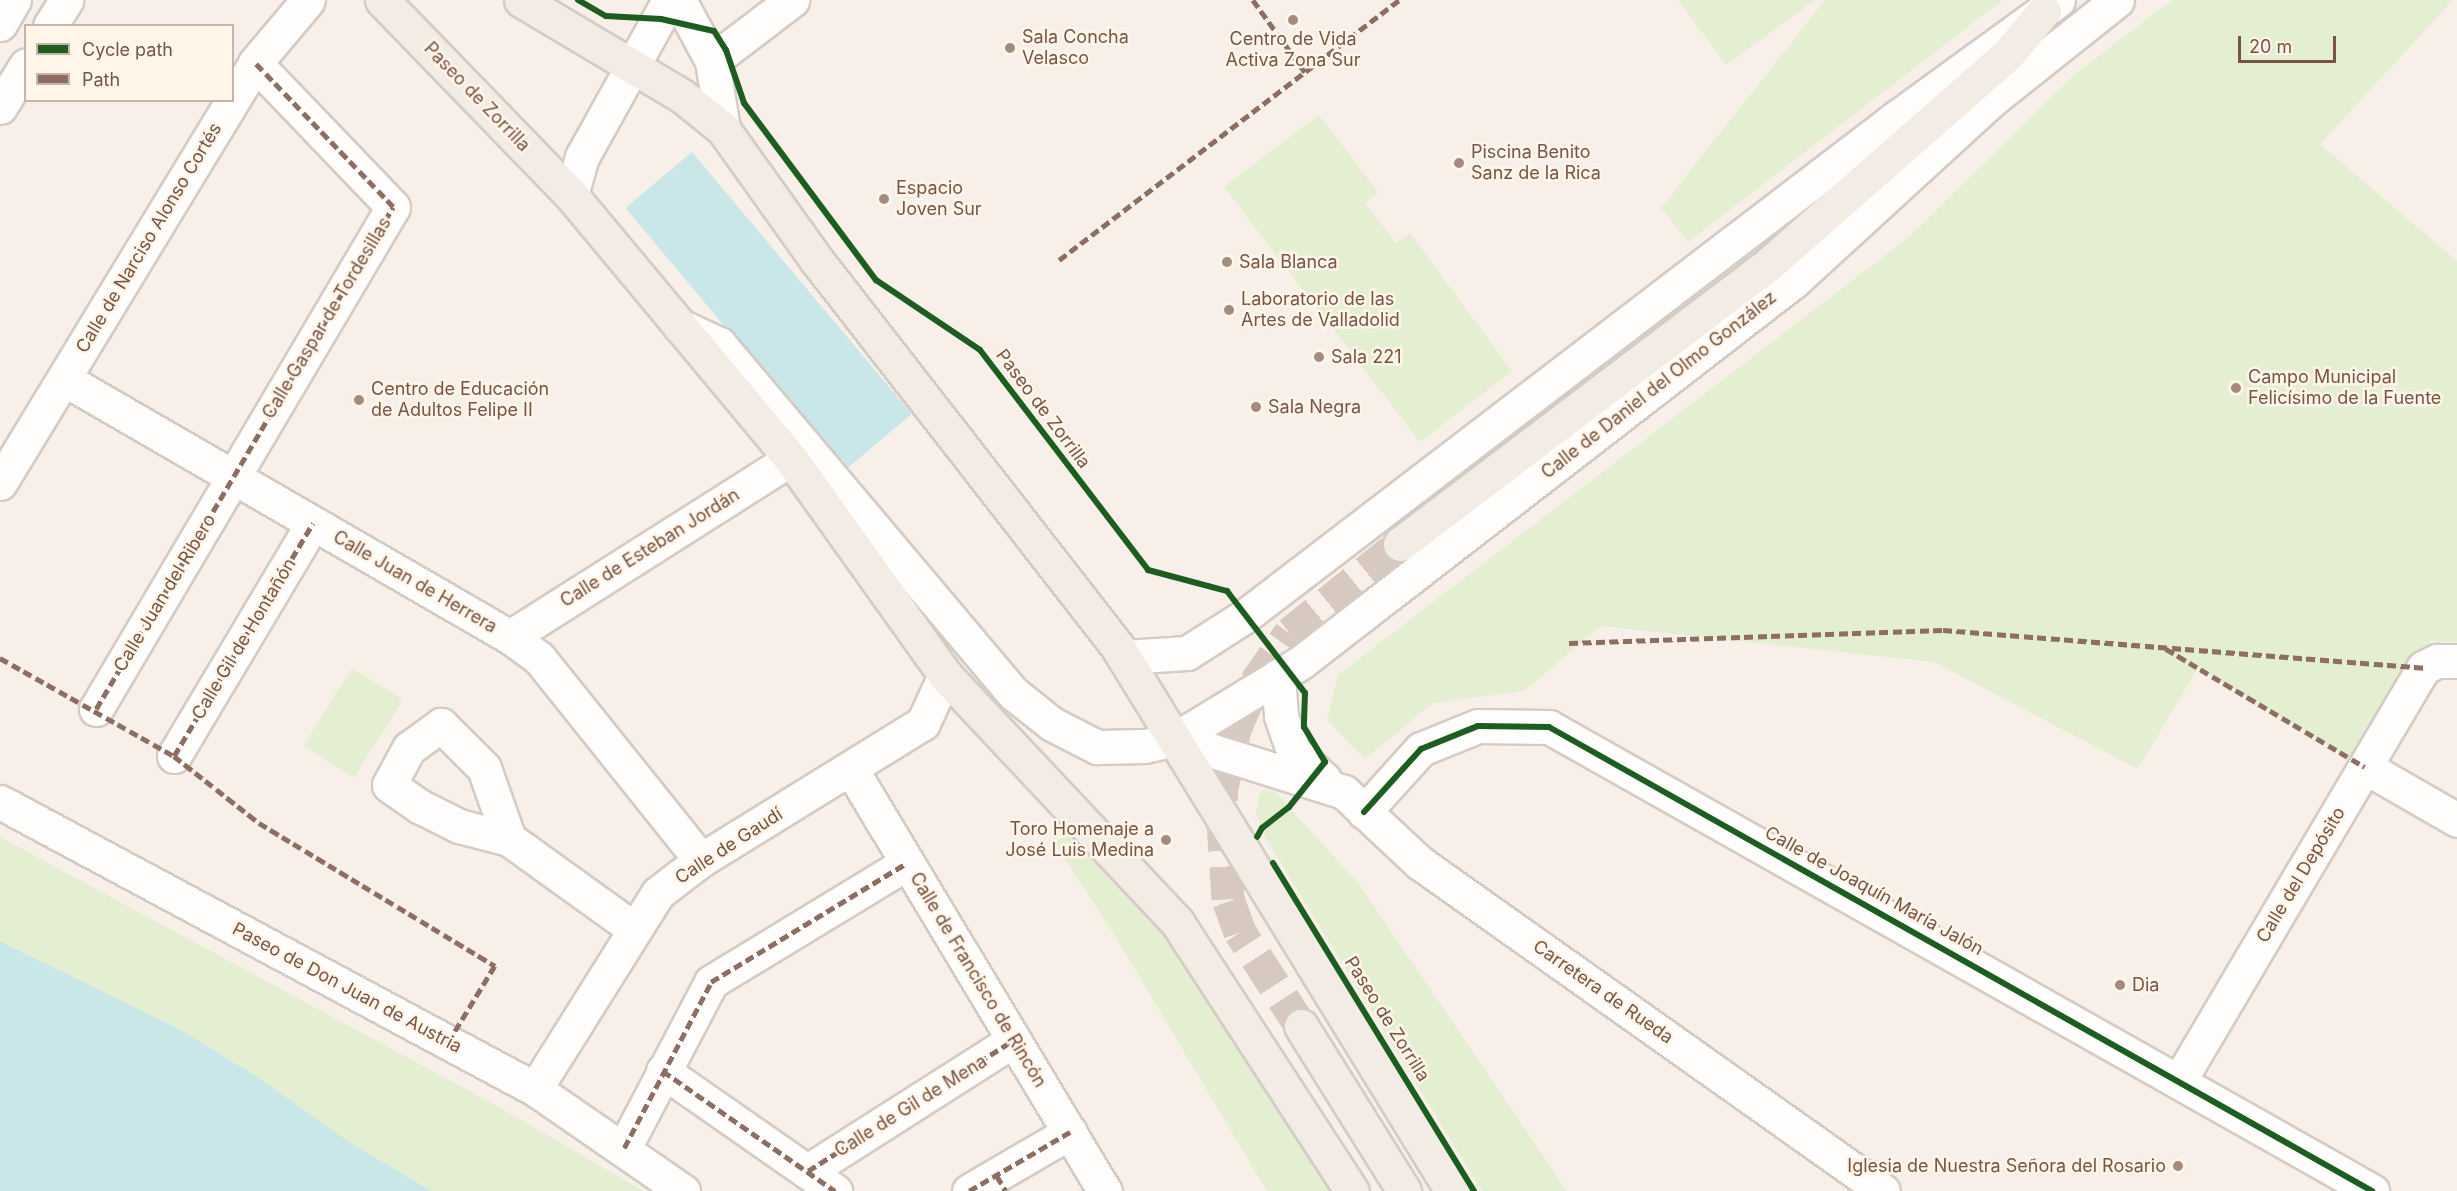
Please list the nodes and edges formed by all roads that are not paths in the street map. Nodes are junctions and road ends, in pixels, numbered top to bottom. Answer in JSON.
{"nodes":[{"id":1,"x":14,"y":0,"type":"edge"},
{"id":2,"x":66,"y":0,"type":"edge"},
{"id":3,"x":308,"y":0,"type":"edge"},
{"id":4,"x":382,"y":0,"type":"edge"},
{"id":5,"x":520,"y":0,"type":"edge"},
{"id":6,"x":669,"y":0,"type":"edge"},
{"id":7,"x":679,"y":0,"type":"edge"},
{"id":8,"x":792,"y":0,"type":"edge"},
{"id":9,"x":2117,"y":0,"type":"edge"},
{"id":10,"x":2051,"y":5,"type":"edge"},
{"id":11,"x":0,"y":24,"type":"edge"},
{"id":12,"x":51,"y":24,"type":"edge"},
{"id":13,"x":712,"y":62,"type":"junction"},
{"id":14,"x":255,"y":63,"type":"junction"},
{"id":15,"x":633,"y":67,"type":"junction"},
{"id":16,"x":24,"y":68,"type":"edge"},
{"id":17,"x":234,"y":98,"type":"edge"},
{"id":18,"x":231,"y":102,"type":"edge"},
{"id":19,"x":0,"y":107,"type":"edge"},
{"id":20,"x":723,"y":129,"type":"junction"},
{"id":21,"x":571,"y":195,"type":"junction"},
{"id":22,"x":680,"y":326,"type":"junction"},
{"id":23,"x":64,"y":379,"type":"junction"},
{"id":24,"x":791,"y":459,"type":"junction"},
{"id":25,"x":233,"y":477,"type":"junction"},
{"id":26,"x":0,"y":483,"type":"edge"},
{"id":27,"x":313,"y":523,"type":"junction"},
{"id":28,"x":1400,"y":544,"type":"tunnel mouth"},
{"id":29,"x":510,"y":637,"type":"junction"},
{"id":30,"x":1124,"y":657,"type":"junction"},
{"id":31,"x":2457,"y":661,"type":"edge"},
{"id":32,"x":945,"y":675,"type":"junction"},
{"id":33,"x":1278,"y":676,"type":"junction"},
{"id":34,"x":96,"y":709,"type":"dead end"},
{"id":35,"x":1175,"y":739,"type":"junction"},
{"id":36,"x":174,"y":756,"type":"dead end"},
{"id":37,"x":2365,"y":767,"type":"junction"},
{"id":38,"x":851,"y":769,"type":"junction"},
{"id":39,"x":1330,"y":785,"type":"junction"},
{"id":40,"x":0,"y":802,"type":"edge"},
{"id":41,"x":1364,"y":812,"type":"junction"},
{"id":42,"x":2457,"y":820,"type":"edge"},
{"id":43,"x":509,"y":839,"type":"dead end"},
{"id":44,"x":701,"y":860,"type":"junction"},
{"id":45,"x":908,"y":863,"type":"junction"},
{"id":46,"x":633,"y":928,"type":"junction"},
{"id":47,"x":1301,"y":1026,"type":"tunnel mouth"},
{"id":48,"x":1014,"y":1040,"type":"junction"},
{"id":49,"x":663,"y":1071,"type":"junction"},
{"id":50,"x":2179,"y":1081,"type":"junction"},
{"id":51,"x":535,"y":1089,"type":"junction"},
{"id":52,"x":1070,"y":1132,"type":"junction"},
{"id":53,"x":624,"y":1148,"type":"junction"},
{"id":54,"x":808,"y":1171,"type":"junction"},
{"id":55,"x":1002,"y":1183,"type":"edge"},
{"id":56,"x":683,"y":1191,"type":"edge"},
{"id":57,"x":835,"y":1191,"type":"edge"},
{"id":58,"x":969,"y":1191,"type":"edge"},
{"id":59,"x":1106,"y":1191,"type":"edge"},
{"id":60,"x":1352,"y":1191,"type":"edge"},
{"id":61,"x":1404,"y":1191,"type":"edge"},
{"id":62,"x":1452,"y":1191,"type":"edge"},
{"id":63,"x":1883,"y":1191,"type":"edge"},
{"id":64,"x":2372,"y":1191,"type":"edge"}],
"edges":[{"from":1,"to":11,"type":"street"},
{"from":2,"to":12,"type":"street"},
{"from":3,"to":14,"type":"street","name":"Calle de Narciso Alonso Cortés"},
{"from":4,"to":21,"type":"main road","name":"Paseo de Zorrilla"},
{"from":5,"to":15,"type":"main road","name":"Paseo de Zorrilla"},
{"from":6,"to":15,"type":"street"},
{"from":7,"to":13,"type":"street"},
{"from":8,"to":13,"type":"street"},
{"from":9,"to":33,"type":"street","name":"Calle de Daniel del Olmo González"},
{"from":10,"to":28,"type":"main road"},
{"from":10,"to":30,"type":"street"},
{"from":13,"to":20,"type":"street"},
{"from":14,"to":17,"type":"street","name":"Calle de Narciso Alonso Cortés"},
{"from":14,"to":25,"type":"street","name":"Calle Gaspar de Tordesillas"},
{"from":15,"to":20,"type":"main road","name":"Paseo de Zorrilla"},
{"from":15,"to":21,"type":"street"},
{"from":16,"to":19,"type":"street"},
{"from":18,"to":23,"type":"street","name":"Calle de Narciso Alonso Cortés"},
{"from":20,"to":30,"type":"main road","name":"Paseo de Zorrilla"},
{"from":21,"to":22,"type":"main road","name":"Paseo de Zorrilla"},
{"from":22,"to":24,"type":"main road","name":"Paseo de Zorrilla"},
{"from":22,"to":35,"type":"street","name":"Paseo de Zorrilla"},
{"from":23,"to":25,"type":"street","name":"Calle Juan de Herrera"},
{"from":23,"to":26,"type":"street","name":"Calle de Narciso Alonso Cortés"},
{"from":24,"to":29,"type":"street","name":"Calle de Esteban Jordán"},
{"from":24,"to":32,"type":"main road","name":"Paseo de Zorrilla"},
{"from":25,"to":27,"type":"street","name":"Calle Juan de Herrera"},
{"from":25,"to":34,"type":"street","name":"Calle Juan del Ribero"},
{"from":27,"to":29,"type":"street","name":"Calle Juan de Herrera"},
{"from":27,"to":36,"type":"street","name":"Calle Gil de Hontañón"},
{"from":29,"to":44,"type":"street","name":"Calle Juan de Herrera"},
{"from":30,"to":35,"type":"main road","name":"Paseo de Zorrilla"},
{"from":31,"to":37,"type":"street","name":"Calle del Depósito"},
{"from":32,"to":38,"type":"street","name":"Calle de Gaudí"},
{"from":32,"to":60,"type":"main road","name":"Paseo de Zorrilla"},
{"from":33,"to":35,"type":"street","name":"Calle de Daniel del Olmo González"},
{"from":33,"to":39,"type":"street","name":"Carretera de Rueda"},
{"from":35,"to":39,"type":"street","name":"Carretera de Rueda"},
{"from":35,"to":62,"type":"main road","name":"Paseo de Zorrilla"},
{"from":37,"to":42,"type":"street"},
{"from":37,"to":50,"type":"street","name":"Calle del Depósito"},
{"from":38,"to":44,"type":"street","name":"Calle de Gaudí"},
{"from":38,"to":45,"type":"street","name":"Calle de Francisco de Rincón"},
{"from":39,"to":41,"type":"street","name":"Carretera de Rueda"},
{"from":40,"to":51,"type":"street","name":"Paseo de Don Juan de Austria"},
{"from":41,"to":50,"type":"street","name":"Calle de Joaquín María Jalón"},
{"from":41,"to":63,"type":"street","name":"Carretera de Rueda"},
{"from":43,"to":46,"type":"street"},
{"from":44,"to":46,"type":"street","name":"Calle de Gaudí"},
{"from":45,"to":48,"type":"street","name":"Calle de Francisco de Rincón"},
{"from":45,"to":49,"type":"street"},
{"from":46,"to":51,"type":"street","name":"Calle de Gaudí"},
{"from":47,"to":61,"type":"main road"},
{"from":48,"to":52,"type":"street","name":"Calle de Francisco de Rincón"},
{"from":48,"to":54,"type":"street","name":"Calle de Gil de Mena"},
{"from":49,"to":53,"type":"street"},
{"from":49,"to":54,"type":"street"},
{"from":50,"to":64,"type":"street","name":"Calle de Joaquín María Jalón"},
{"from":51,"to":53,"type":"street","name":"Paseo de Don Juan de Austria"},
{"from":52,"to":55,"type":"street"},
{"from":52,"to":59,"type":"street","name":"Calle de Francisco de Rincón"},
{"from":53,"to":56,"type":"street","name":"Paseo de Don Juan de Austria"},
{"from":54,"to":57,"type":"street"},
{"from":55,"to":58,"type":"street"}]}
